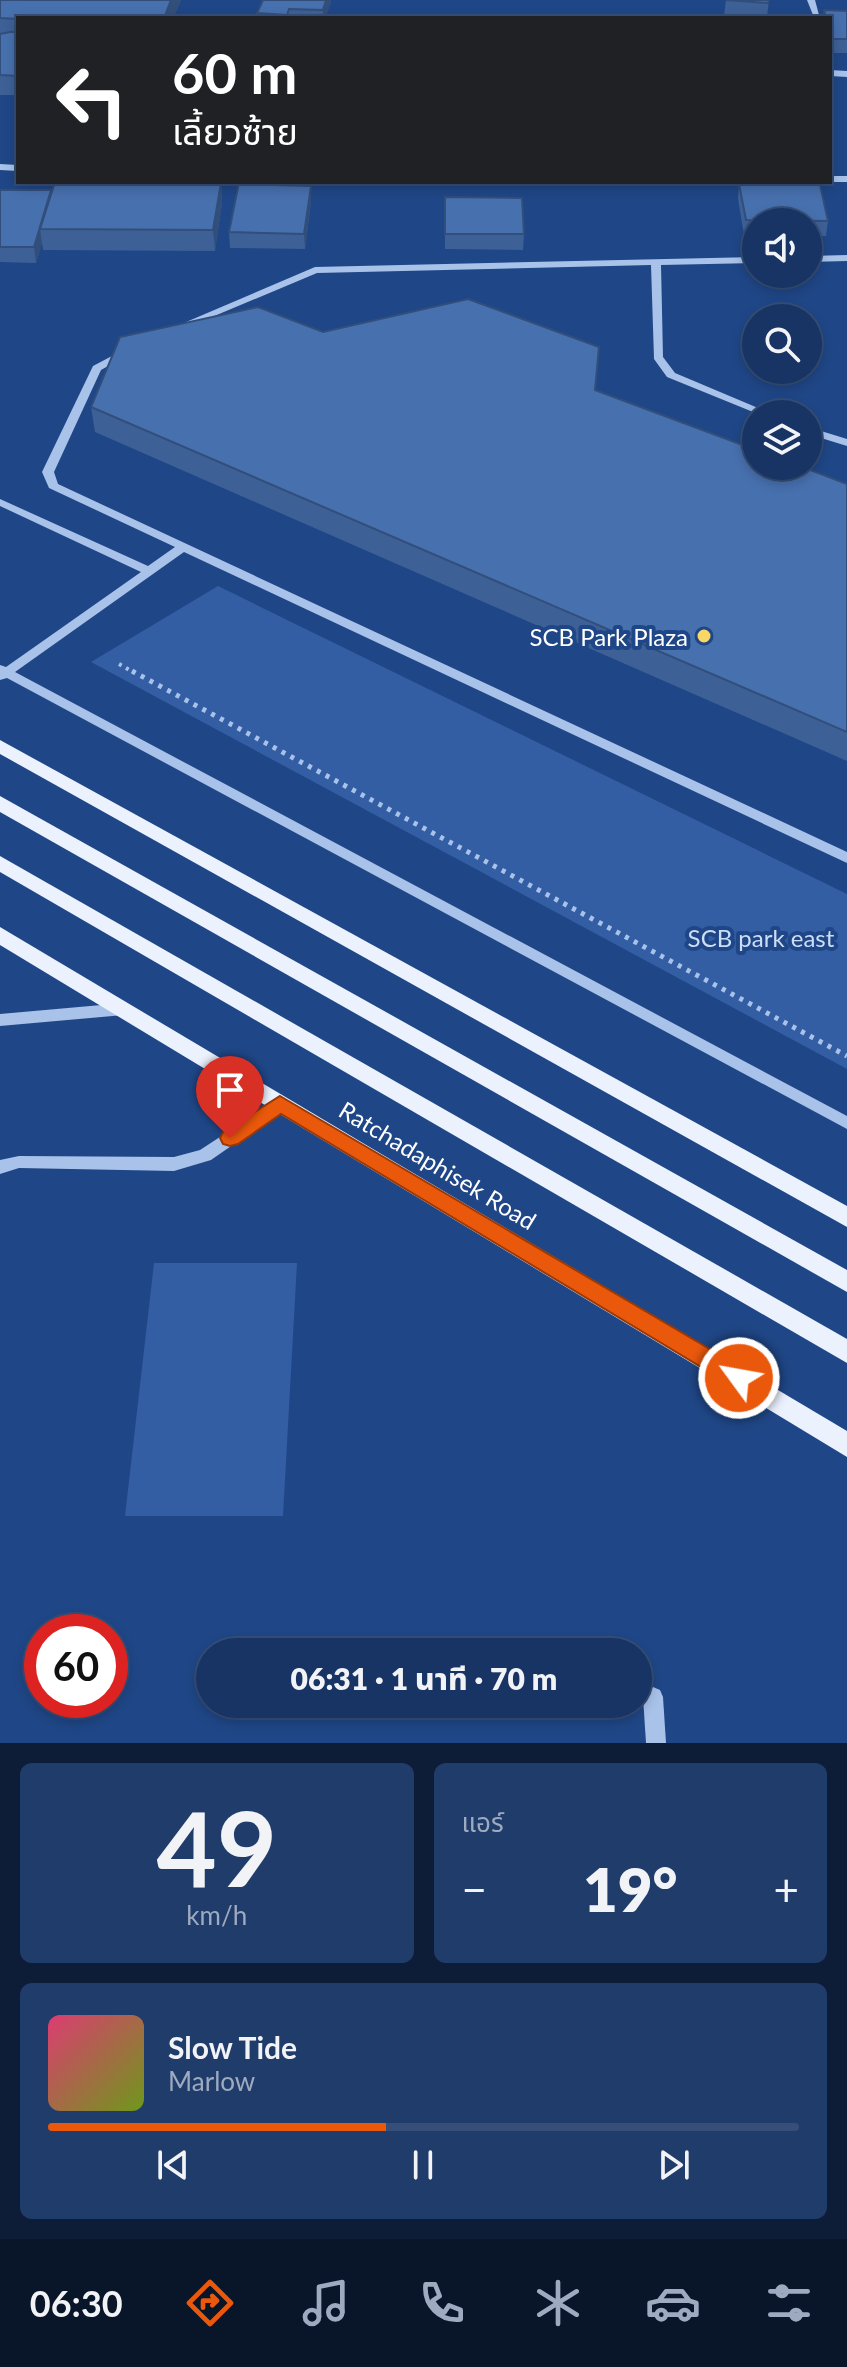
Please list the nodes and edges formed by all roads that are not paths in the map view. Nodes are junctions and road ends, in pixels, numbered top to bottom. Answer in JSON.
{"nodes":[{"id":1,"x":811,"y":0,"type":"edge"},
{"id":2,"x":816,"y":13,"type":"dead end"},
{"id":3,"x":847,"y":258,"type":"edge"},
{"id":4,"x":822,"y":259,"type":"edge"},
{"id":5,"x":742,"y":260,"type":"edge"},
{"id":6,"x":656,"y":262,"type":"junction"},
{"id":7,"x":168,"y":332,"type":"edge"},
{"id":8,"x":140,"y":344,"type":"edge"},
{"id":9,"x":742,"y":404,"type":"edge"},
{"id":10,"x":822,"y":435,"type":"edge"},
{"id":11,"x":847,"y":443,"type":"edge"},
{"id":12,"x":0,"y":502,"type":"edge"},
{"id":13,"x":183,"y":547,"type":"junction"},
{"id":14,"x":149,"y":571,"type":"junction"},
{"id":15,"x":2,"y":673,"type":"edge"},
{"id":16,"x":0,"y":746,"type":"edge"},
{"id":17,"x":0,"y":803,"type":"edge"},
{"id":18,"x":847,"y":858,"type":"edge"},
{"id":19,"x":0,"y":863,"type":"edge"},
{"id":20,"x":0,"y":935,"type":"edge"},
{"id":21,"x":124,"y":1009,"type":"junction"},
{"id":22,"x":0,"y":1020,"type":"edge"},
{"id":23,"x":280,"y":1104,"type":"junction"},
{"id":24,"x":847,"y":1123,"type":"edge"},
{"id":25,"x":0,"y":1167,"type":"edge"},
{"id":26,"x":847,"y":1217,"type":"edge"},
{"id":27,"x":847,"y":1282,"type":"edge"},
{"id":28,"x":847,"y":1352,"type":"edge"},
{"id":29,"x":847,"y":1445,"type":"edge"},
{"id":30,"x":653,"y":1697,"type":"dead end"},
{"id":31,"x":656,"y":1743,"type":"edge"}],
"edges":[{"from":1,"to":2,"type":"street"},
{"from":3,"to":4,"type":"street"},
{"from":5,"to":6,"type":"street"},
{"from":6,"to":7,"type":"street"},
{"from":6,"to":9,"type":"street"},
{"from":8,"to":13,"type":"street"},
{"from":10,"to":11,"type":"street"},
{"from":12,"to":14,"type":"street"},
{"from":13,"to":14,"type":"street"},
{"from":13,"to":18,"type":"street"},
{"from":14,"to":15,"type":"street"},
{"from":15,"to":24,"type":"street"},
{"from":16,"to":26,"type":"main road"},
{"from":17,"to":27,"type":"main road"},
{"from":19,"to":28,"type":"main road","name":"Ratchadaphisek Road"},
{"from":20,"to":21,"type":"main road","name":"Ratchadaphisek Road"},
{"from":21,"to":22,"type":"street"},
{"from":21,"to":23,"type":"main road","name":"Ratchadaphisek Road"},
{"from":23,"to":25,"type":"street"},
{"from":23,"to":29,"type":"main road","name":"Ratchadaphisek Road"},
{"from":30,"to":31,"type":"street"}]}
